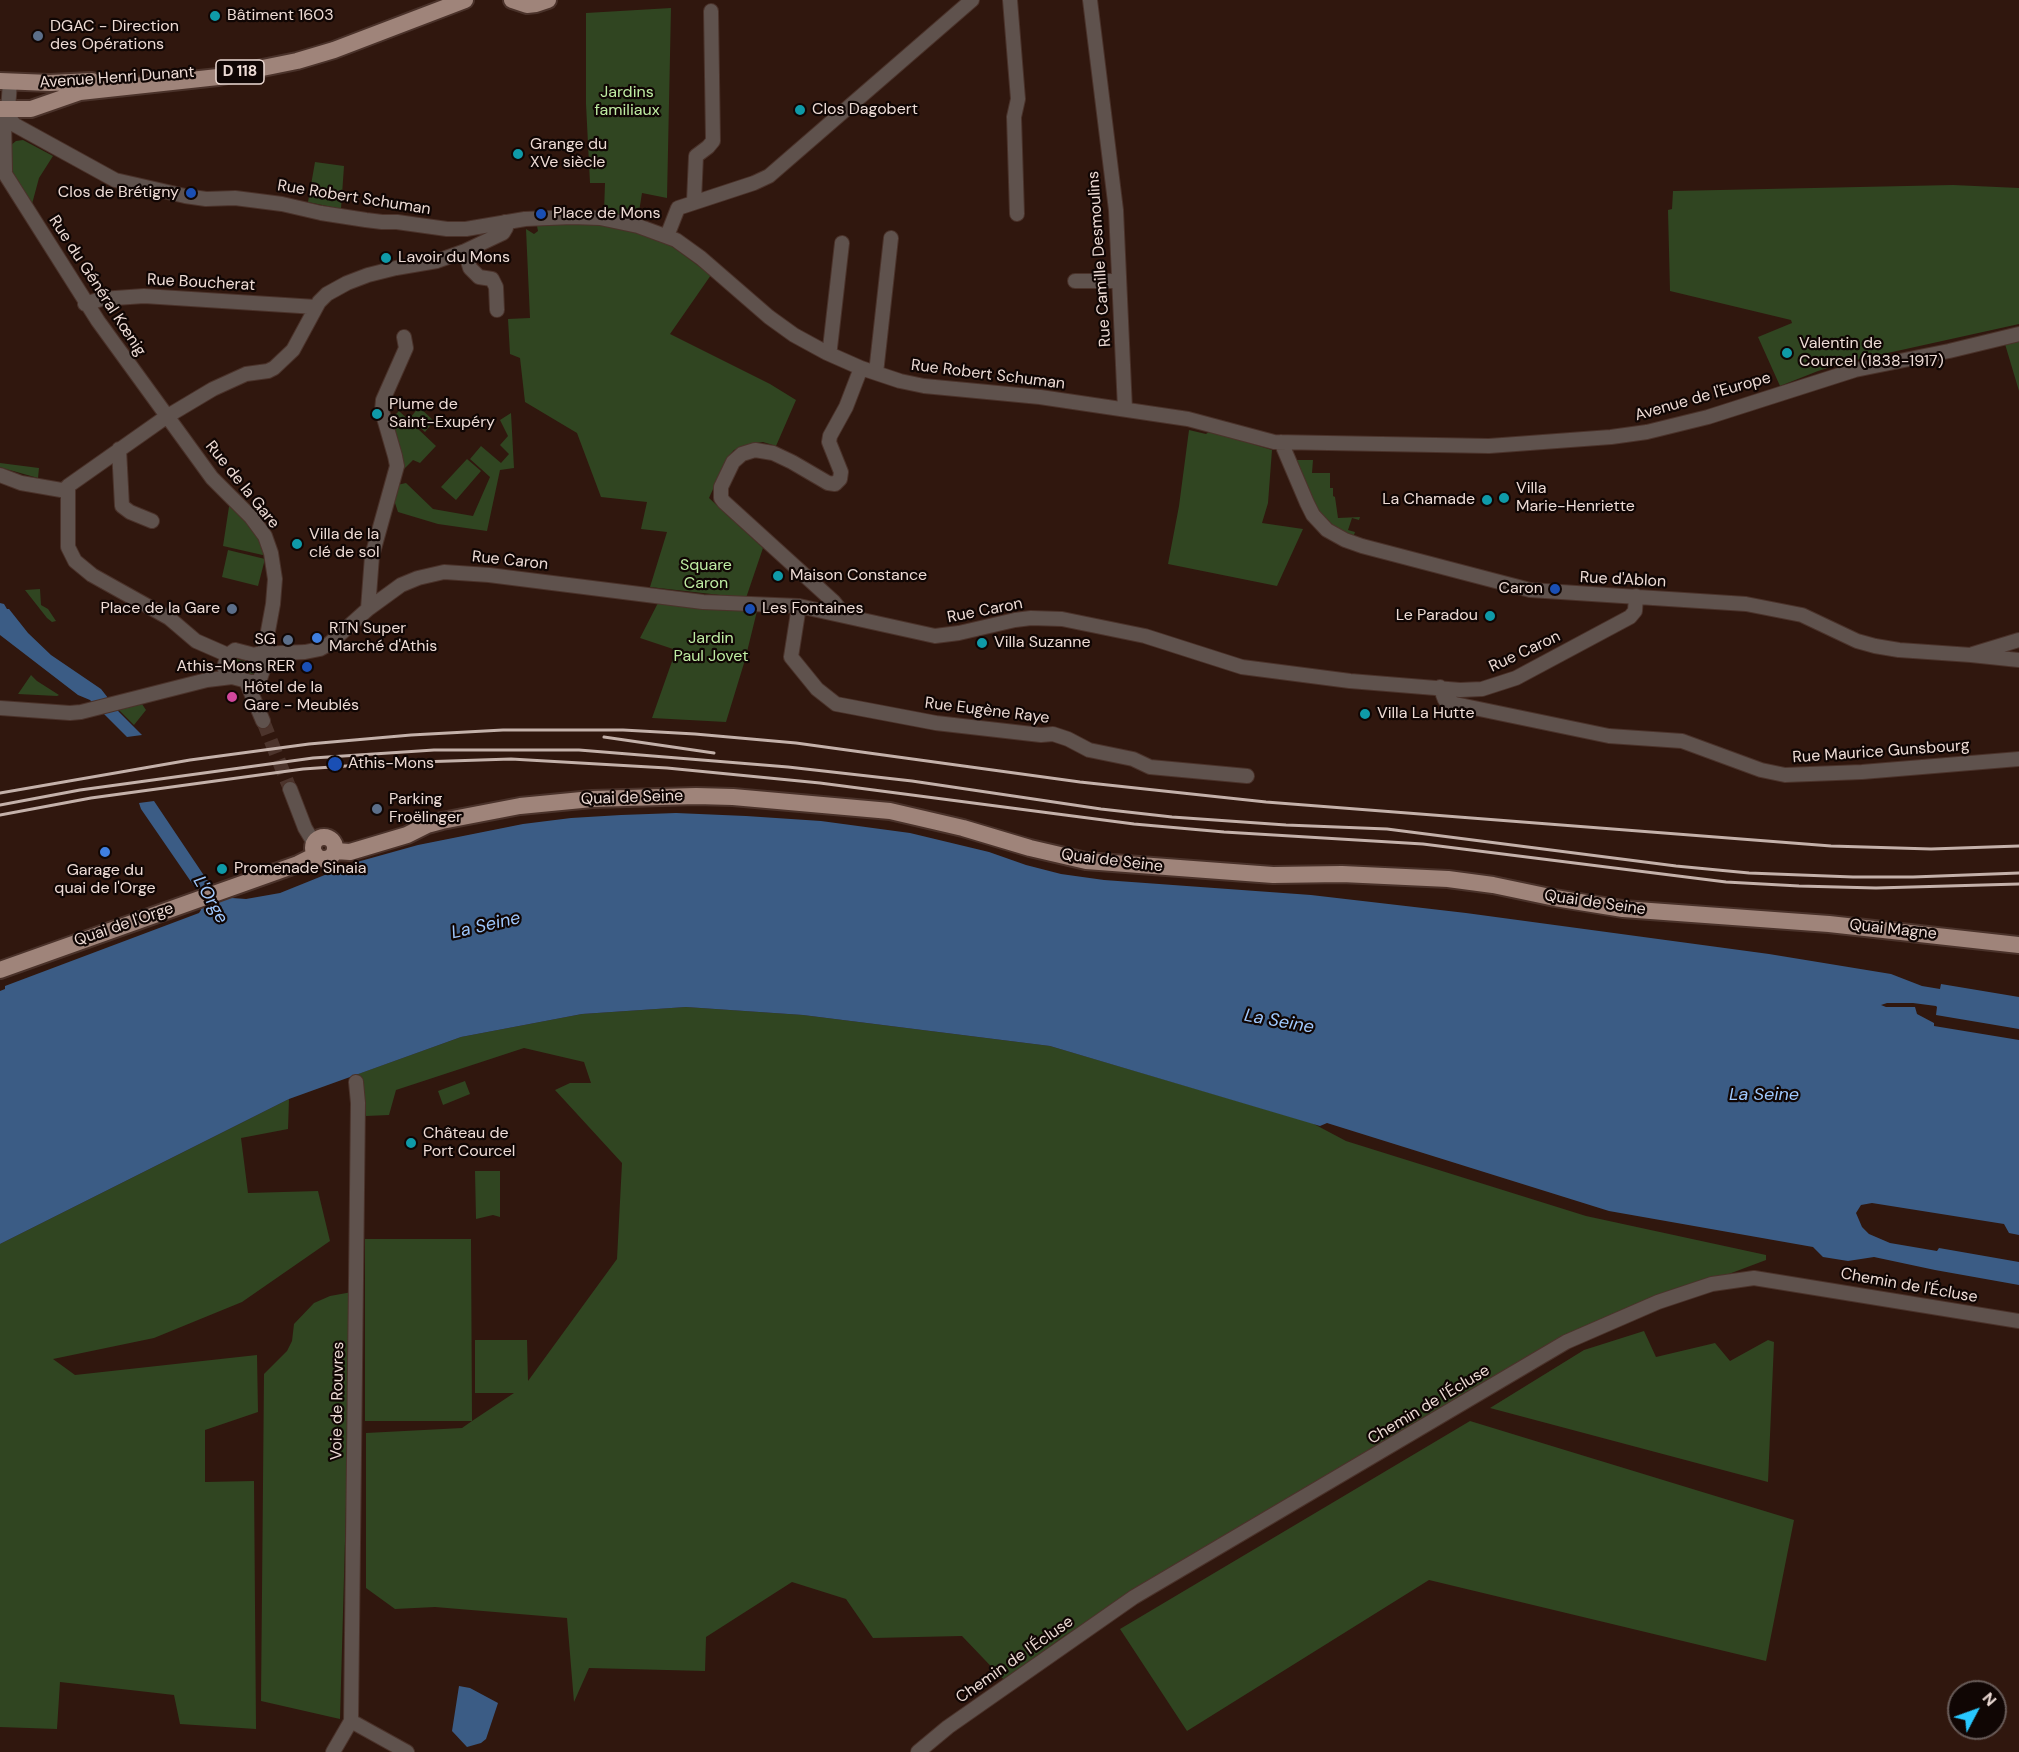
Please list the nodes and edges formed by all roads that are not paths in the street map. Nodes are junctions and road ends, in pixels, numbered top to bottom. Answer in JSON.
{"nodes":[{"id":1,"x":438,"y":0,"type":"edge"},
{"id":2,"x":465,"y":0,"type":"edge"},
{"id":3,"x":512,"y":0,"type":"edge"},
{"id":4,"x":548,"y":0,"type":"edge"},
{"id":5,"x":972,"y":0,"type":"edge"},
{"id":6,"x":1010,"y":0,"type":"edge"},
{"id":7,"x":1090,"y":0,"type":"edge"},
{"id":8,"x":711,"y":11,"type":"dead end"},
{"id":9,"x":5,"y":81,"type":"edge"},
{"id":10,"x":4,"y":109,"type":"edge"},
{"id":11,"x":2,"y":144,"type":"edge"},
{"id":12,"x":2,"y":169,"type":"edge"},
{"id":13,"x":694,"y":201,"type":"junction"},
{"id":14,"x":1017,"y":214,"type":"dead end"},
{"id":15,"x":505,"y":222,"type":"junction"},
{"id":16,"x":668,"y":236,"type":"junction"},
{"id":17,"x":891,"y":238,"type":"dead end"},
{"id":18,"x":842,"y":243,"type":"dead end"},
{"id":19,"x":465,"y":251,"type":"junction"},
{"id":20,"x":1076,"y":281,"type":"dead end"},
{"id":21,"x":1119,"y":281,"type":"junction"},
{"id":22,"x":85,"y":304,"type":"junction"},
{"id":23,"x":316,"y":307,"type":"junction"},
{"id":24,"x":497,"y":310,"type":"dead end"},
{"id":25,"x":2019,"y":334,"type":"edge"},
{"id":26,"x":404,"y":337,"type":"dead end"},
{"id":27,"x":827,"y":353,"type":"junction"},
{"id":28,"x":861,"y":368,"type":"junction"},
{"id":29,"x":876,"y":373,"type":"junction"},
{"id":30,"x":1125,"y":409,"type":"junction"},
{"id":31,"x":166,"y":417,"type":"junction"},
{"id":32,"x":1281,"y":442,"type":"junction"},
{"id":33,"x":119,"y":450,"type":"junction"},
{"id":34,"x":0,"y":475,"type":"edge"},
{"id":35,"x":67,"y":491,"type":"junction"},
{"id":36,"x":152,"y":521,"type":"dead end"},
{"id":37,"x":1636,"y":596,"type":"junction"},
{"id":38,"x":799,"y":606,"type":"junction"},
{"id":39,"x":368,"y":609,"type":"junction"},
{"id":40,"x":838,"y":614,"type":"junction"},
{"id":41,"x":2019,"y":640,"type":"edge"},
{"id":42,"x":261,"y":653,"type":"junction"},
{"id":43,"x":1971,"y":655,"type":"junction"},
{"id":44,"x":2019,"y":660,"type":"edge"},
{"id":45,"x":237,"y":672,"type":"junction"},
{"id":46,"x":1440,"y":687,"type":"junction"},
{"id":47,"x":0,"y":708,"type":"edge"},
{"id":48,"x":262,"y":721,"type":"tunnel mouth"},
{"id":49,"x":2019,"y":759,"type":"edge"},
{"id":50,"x":1248,"y":776,"type":"dead end"},
{"id":51,"x":290,"y":789,"type":"tunnel mouth"},
{"id":52,"x":315,"y":849,"type":"junction"},
{"id":53,"x":1766,"y":919,"type":"joint"},
{"id":54,"x":2019,"y":945,"type":"edge"},
{"id":55,"x":0,"y":970,"type":"edge"},
{"id":56,"x":356,"y":1082,"type":"dead end"},
{"id":57,"x":2019,"y":1321,"type":"edge"},
{"id":58,"x":351,"y":1721,"type":"junction"},
{"id":59,"x":333,"y":1752,"type":"edge"},
{"id":60,"x":407,"y":1752,"type":"edge"},
{"id":61,"x":918,"y":1752,"type":"edge"}],
"edges":[{"from":1,"to":9,"type":"main road","name":"Avenue Henri Dunant","number":"D 118"},
{"from":2,"to":10,"type":"main road","name":"Avenue Henri Dunant","number":"D 118"},
{"from":3,"to":4,"type":"main road"},
{"from":5,"to":13,"type":"street"},
{"from":6,"to":14,"type":"street"},
{"from":7,"to":21,"type":"street","name":"Rue Camille Desmoulins"},
{"from":8,"to":13,"type":"street"},
{"from":9,"to":10,"type":"street","name":"Rue du Général Kœnig"},
{"from":10,"to":11,"type":"street","name":"Rue du Général Kœnig"},
{"from":10,"to":15,"type":"street","name":"Rue Robert Schuman"},
{"from":11,"to":12,"type":"street","name":"Rue du Général Kœnig"},
{"from":12,"to":22,"type":"street","name":"Rue du Général Kœnig"},
{"from":13,"to":16,"type":"street"},
{"from":15,"to":16,"type":"street","name":"Rue Robert Schuman"},
{"from":15,"to":19,"type":"street"},
{"from":16,"to":27,"type":"street","name":"Rue Robert Schuman"},
{"from":17,"to":29,"type":"street"},
{"from":18,"to":27,"type":"street"},
{"from":19,"to":23,"type":"street"},
{"from":19,"to":24,"type":"street"},
{"from":20,"to":21,"type":"street"},
{"from":21,"to":30,"type":"street","name":"Rue Camille Desmoulins"},
{"from":22,"to":23,"type":"street","name":"Rue Boucherat"},
{"from":22,"to":31,"type":"street","name":"Rue du Général Kœnig"},
{"from":23,"to":31,"type":"street"},
{"from":25,"to":32,"type":"street","name":"Avenue de l'Europe"},
{"from":26,"to":39,"type":"street"},
{"from":27,"to":28,"type":"street","name":"Rue Robert Schuman"},
{"from":28,"to":29,"type":"street","name":"Rue Robert Schuman"},
{"from":28,"to":40,"type":"street"},
{"from":29,"to":30,"type":"street","name":"Rue Robert Schuman"},
{"from":30,"to":32,"type":"street","name":"Rue Robert Schuman"},
{"from":31,"to":33,"type":"street"},
{"from":31,"to":42,"type":"street","name":"Rue de la Gare"},
{"from":32,"to":37,"type":"street","name":"Rue d'Ablon"},
{"from":33,"to":35,"type":"street"},
{"from":33,"to":36,"type":"street"},
{"from":34,"to":35,"type":"street"},
{"from":35,"to":45,"type":"street"},
{"from":37,"to":43,"type":"street","name":"Rue d'Ablon"},
{"from":37,"to":46,"type":"street","name":"Rue Caron"},
{"from":38,"to":39,"type":"street","name":"Rue Caron"},
{"from":38,"to":40,"type":"street","name":"Rue Caron"},
{"from":38,"to":50,"type":"street","name":"Rue Eugène Raye"},
{"from":39,"to":42,"type":"street","name":"Rue Caron"},
{"from":40,"to":46,"type":"street","name":"Rue Caron"},
{"from":41,"to":43,"type":"street"},
{"from":42,"to":45,"type":"street","name":"Rue Caron"},
{"from":42,"to":45,"type":"street","name":"Rue de la Gare"},
{"from":43,"to":44,"type":"street","name":"Rue d'Ablon"},
{"from":45,"to":47,"type":"street"},
{"from":45,"to":48,"type":"street"},
{"from":46,"to":49,"type":"street","name":"Rue Maurice Gunsbourg"},
{"from":51,"to":52,"type":"street"},
{"from":52,"to":53,"type":"main road","name":"Quai de Seine"},
{"from":52,"to":55,"type":"main road","name":"Quai de l'Orge"},
{"from":53,"to":54,"type":"main road","name":"Quai Magne"},
{"from":56,"to":58,"type":"street","name":"Voie de Rouvres"},
{"from":57,"to":61,"type":"street","name":"Chemin de l'Écluse"},
{"from":58,"to":59,"type":"street"},
{"from":58,"to":60,"type":"street"}]}
